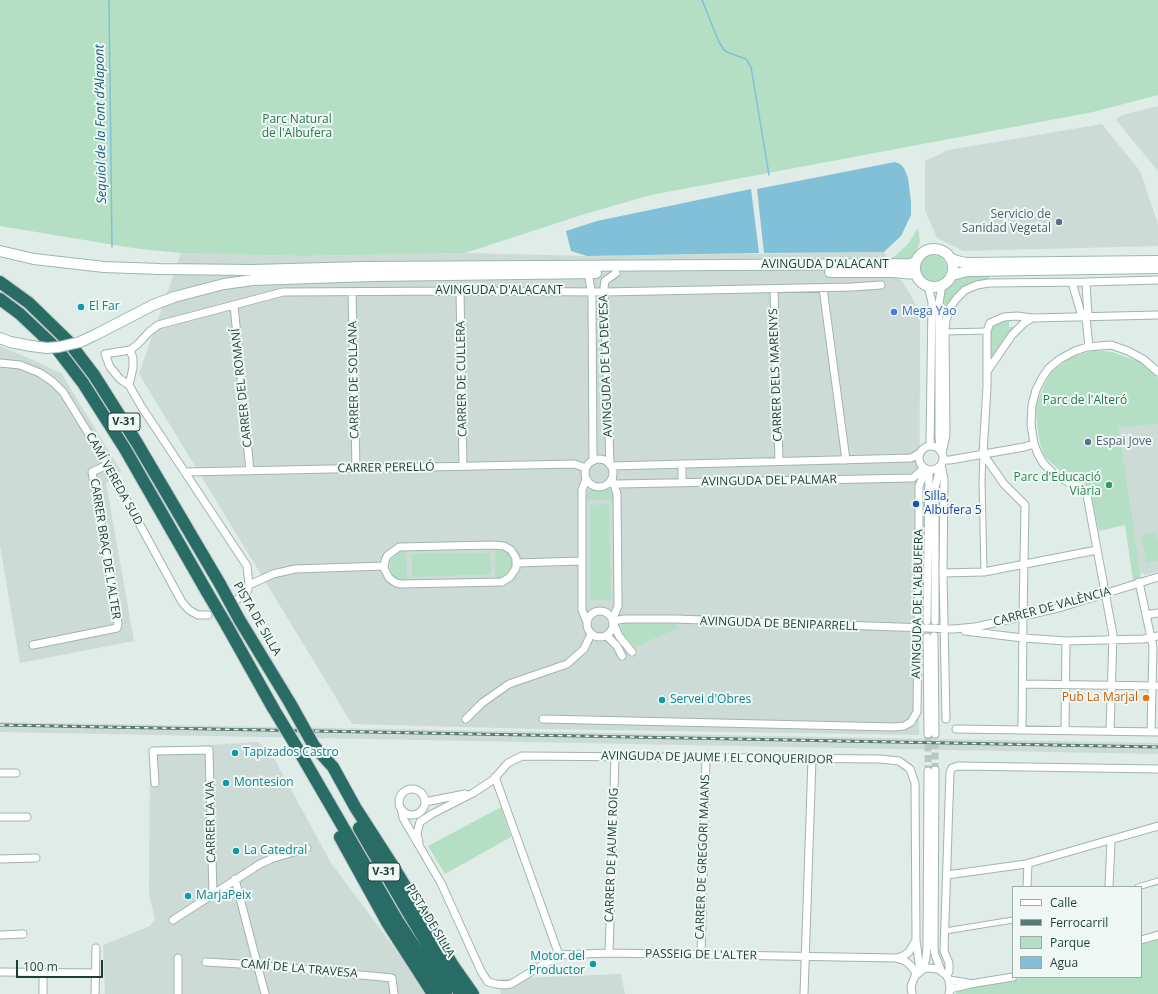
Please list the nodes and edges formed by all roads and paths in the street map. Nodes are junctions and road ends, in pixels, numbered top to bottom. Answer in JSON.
{"nodes":[{"id":1,"x":0,"y":251,"type":"edge"},
{"id":2,"x":950,"y":258,"type":"junction"},
{"id":3,"x":1158,"y":261,"type":"edge"},
{"id":4,"x":916,"y":262,"type":"junction"},
{"id":5,"x":1158,"y":268,"type":"edge"},
{"id":6,"x":616,"y":272,"type":"junction"},
{"id":7,"x":585,"y":273,"type":"junction"},
{"id":8,"x":916,"y":274,"type":"junction"},
{"id":9,"x":253,"y":275,"type":"junction"},
{"id":10,"x":952,"y":275,"type":"junction"},
{"id":11,"x":1158,"y":280,"type":"edge"},
{"id":12,"x":0,"y":282,"type":"edge"},
{"id":13,"x":1072,"y":282,"type":"junction"},
{"id":14,"x":1086,"y":282,"type":"junction"},
{"id":15,"x":881,"y":285,"type":"dead end"},
{"id":16,"x":942,"y":285,"type":"junction"},
{"id":17,"x":928,"y":286,"type":"junction"},
{"id":18,"x":823,"y":288,"type":"junction"},
{"id":19,"x":774,"y":289,"type":"junction"},
{"id":20,"x":460,"y":291,"type":"junction"},
{"id":21,"x":352,"y":292,"type":"junction"},
{"id":22,"x":592,"y":292,"type":"junction"},
{"id":23,"x":604,"y":292,"type":"junction"},
{"id":24,"x":0,"y":299,"type":"edge"},
{"id":25,"x":234,"y":305,"type":"junction"},
{"id":26,"x":1158,"y":315,"type":"edge"},
{"id":27,"x":1085,"y":317,"type":"junction"},
{"id":28,"x":1032,"y":318,"type":"junction"},
{"id":29,"x":987,"y":331,"type":"junction"},
{"id":30,"x":945,"y":332,"type":"junction"},
{"id":31,"x":0,"y":338,"type":"edge"},
{"id":32,"x":1090,"y":347,"type":"junction"},
{"id":33,"x":130,"y":350,"type":"junction"},
{"id":34,"x":0,"y":363,"type":"edge"},
{"id":35,"x":987,"y":371,"type":"junction"},
{"id":36,"x":1158,"y":372,"type":"edge"},
{"id":37,"x":129,"y":385,"type":"junction"},
{"id":38,"x":1034,"y":444,"type":"junction"},
{"id":39,"x":930,"y":446,"type":"junction"},
{"id":40,"x":920,"y":453,"type":"junction"},
{"id":41,"x":983,"y":454,"type":"junction"},
{"id":42,"x":942,"y":459,"type":"junction"},
{"id":43,"x":846,"y":460,"type":"junction"},
{"id":44,"x":593,"y":461,"type":"junction"},
{"id":45,"x":779,"y":461,"type":"junction"},
{"id":46,"x":682,"y":464,"type":"junction"},
{"id":47,"x":108,"y":465,"type":"junction"},
{"id":48,"x":611,"y":465,"type":"junction"},
{"id":49,"x":464,"y":466,"type":"junction"},
{"id":50,"x":586,"y":468,"type":"junction"},
{"id":51,"x":356,"y":469,"type":"junction"},
{"id":52,"x":926,"y":469,"type":"junction"},
{"id":53,"x":250,"y":471,"type":"junction"},
{"id":54,"x":185,"y":472,"type":"junction"},
{"id":55,"x":586,"y":479,"type":"junction"},
{"id":56,"x":612,"y":482,"type":"junction"},
{"id":57,"x":682,"y":483,"type":"junction"},
{"id":58,"x":1097,"y":550,"type":"junction"},
{"id":59,"x":582,"y":561,"type":"junction"},
{"id":60,"x":517,"y":563,"type":"junction"},
{"id":61,"x":384,"y":566,"type":"junction"},
{"id":62,"x":1024,"y":566,"type":"junction"},
{"id":63,"x":984,"y":572,"type":"junction"},
{"id":64,"x":943,"y":573,"type":"junction"},
{"id":65,"x":1158,"y":577,"type":"edge"},
{"id":66,"x":1139,"y":582,"type":"junction"},
{"id":67,"x":249,"y":585,"type":"junction"},
{"id":68,"x":1105,"y":593,"type":"junction"},
{"id":69,"x":238,"y":599,"type":"dead end"},
{"id":70,"x":1158,"y":613,"type":"edge"},
{"id":71,"x":208,"y":615,"type":"dead end"},
{"id":72,"x":1146,"y":615,"type":"junction"},
{"id":73,"x":1023,"y":616,"type":"junction"},
{"id":74,"x":613,"y":621,"type":"junction"},
{"id":75,"x":587,"y":622,"type":"junction"},
{"id":76,"x":918,"y":628,"type":"junction"},
{"id":77,"x":944,"y":629,"type":"junction"},
{"id":78,"x":954,"y":630,"type":"junction"},
{"id":79,"x":591,"y":634,"type":"junction"},
{"id":80,"x":607,"y":636,"type":"junction"},
{"id":81,"x":931,"y":637,"type":"dead end"},
{"id":82,"x":1154,"y":637,"type":"edge"},
{"id":83,"x":1023,"y":638,"type":"junction"},
{"id":84,"x":1113,"y":640,"type":"junction"},
{"id":85,"x":1066,"y":641,"type":"junction"},
{"id":86,"x":33,"y":645,"type":"dead end"},
{"id":87,"x":632,"y":652,"type":"dead end"},
{"id":88,"x":622,"y":656,"type":"dead end"},
{"id":89,"x":1023,"y":684,"type":"junction"},
{"id":90,"x":1065,"y":685,"type":"junction"},
{"id":91,"x":1112,"y":685,"type":"junction"},
{"id":92,"x":1156,"y":686,"type":"edge"},
{"id":93,"x":466,"y":719,"type":"dead end"},
{"id":94,"x":544,"y":719,"type":"dead end"},
{"id":95,"x":946,"y":719,"type":"dead end"},
{"id":96,"x":956,"y":729,"type":"dead end"},
{"id":97,"x":1022,"y":730,"type":"junction"},
{"id":98,"x":1066,"y":730,"type":"junction"},
{"id":99,"x":1110,"y":730,"type":"junction"},
{"id":100,"x":1155,"y":732,"type":"edge"},
{"id":101,"x":931,"y":734,"type":"tunnel mouth"},
{"id":102,"x":314,"y":746,"type":"junction"},
{"id":103,"x":299,"y":751,"type":"junction"},
{"id":104,"x":615,"y":757,"type":"junction"},
{"id":105,"x":706,"y":758,"type":"junction"},
{"id":106,"x":812,"y":759,"type":"junction"},
{"id":107,"x":1158,"y":770,"type":"edge"},
{"id":108,"x":0,"y":773,"type":"edge"},
{"id":109,"x":16,"y":773,"type":"dead end"},
{"id":110,"x":495,"y":777,"type":"junction"},
{"id":111,"x":155,"y":783,"type":"dead end"},
{"id":112,"x":473,"y":793,"type":"junction"},
{"id":113,"x":425,"y":802,"type":"junction"},
{"id":114,"x":422,"y":810,"type":"junction"},
{"id":115,"x":402,"y":812,"type":"junction"},
{"id":116,"x":432,"y":814,"type":"junction"},
{"id":117,"x":0,"y":817,"type":"edge"},
{"id":118,"x":27,"y":817,"type":"dead end"},
{"id":119,"x":1158,"y":826,"type":"edge"},
{"id":120,"x":1111,"y":840,"type":"junction"},
{"id":121,"x":419,"y":843,"type":"junction"},
{"id":122,"x":307,"y":848,"type":"dead end"},
{"id":123,"x":36,"y":858,"type":"dead end"},
{"id":124,"x":0,"y":859,"type":"edge"},
{"id":125,"x":1028,"y":863,"type":"junction"},
{"id":126,"x":947,"y":875,"type":"junction"},
{"id":127,"x":235,"y":879,"type":"junction"},
{"id":128,"x":1158,"y":881,"type":"edge"},
{"id":129,"x":1027,"y":886,"type":"edge"},
{"id":130,"x":1109,"y":886,"type":"edge"},
{"id":131,"x":1141,"y":886,"type":"edge"},
{"id":132,"x":213,"y":894,"type":"junction"},
{"id":133,"x":173,"y":920,"type":"dead end"},
{"id":134,"x":1012,"y":920,"type":"edge"},
{"id":135,"x":945,"y":931,"type":"junction"},
{"id":136,"x":22,"y":934,"type":"dead end"},
{"id":137,"x":0,"y":935,"type":"edge"},
{"id":138,"x":1158,"y":935,"type":"edge"},
{"id":139,"x":916,"y":940,"type":"junction"},
{"id":140,"x":1142,"y":940,"type":"edge"},
{"id":141,"x":96,"y":948,"type":"dead end"},
{"id":142,"x":609,"y":953,"type":"junction"},
{"id":143,"x":559,"y":955,"type":"junction"},
{"id":144,"x":701,"y":955,"type":"junction"},
{"id":145,"x":806,"y":956,"type":"junction"},
{"id":146,"x":178,"y":958,"type":"dead end"},
{"id":147,"x":896,"y":958,"type":"junction"},
{"id":148,"x":206,"y":962,"type":"dead end"},
{"id":149,"x":257,"y":965,"type":"junction"},
{"id":150,"x":941,"y":970,"type":"junction"},
{"id":151,"x":0,"y":972,"type":"edge"},
{"id":152,"x":43,"y":972,"type":"junction"},
{"id":153,"x":920,"y":972,"type":"junction"},
{"id":154,"x":95,"y":973,"type":"junction"},
{"id":155,"x":1012,"y":977,"type":"edge"},
{"id":156,"x":948,"y":978,"type":"junction"},
{"id":157,"x":970,"y":984,"type":"junction"},
{"id":158,"x":950,"y":992,"type":"edge"},
{"id":159,"x":43,"y":994,"type":"edge"},
{"id":160,"x":95,"y":994,"type":"edge"},
{"id":161,"x":178,"y":994,"type":"edge"},
{"id":162,"x":265,"y":994,"type":"edge"},
{"id":163,"x":394,"y":994,"type":"edge"},
{"id":164,"x":433,"y":994,"type":"edge"},
{"id":165,"x":446,"y":994,"type":"edge"},
{"id":166,"x":460,"y":994,"type":"edge"},
{"id":167,"x":473,"y":994,"type":"edge"},
{"id":168,"x":804,"y":994,"type":"edge"},
{"id":169,"x":912,"y":994,"type":"edge"}],
"edges":[{"from":1,"to":9,"type":"main road"},
{"from":2,"to":3,"type":"main road"},
{"from":2,"to":4,"type":"main road"},
{"from":2,"to":10,"type":"main road"},
{"from":4,"to":8,"type":"main road"},
{"from":4,"to":9,"type":"main road","name":"AVINGUDA D'ALACANT"},
{"from":5,"to":10,"type":"main road"},
{"from":6,"to":7,"type":"main road","name":"AVINGUDA D'ALACANT"},
{"from":6,"to":8,"type":"main road","name":"AVINGUDA D'ALACANT"},
{"from":6,"to":23,"type":"street","name":"AVINGUDA DE LA DEVESA"},
{"from":7,"to":9,"type":"main road","name":"AVINGUDA D'ALACANT"},
{"from":7,"to":22,"type":"street","name":"AVINGUDA DE LA DEVESA"},
{"from":8,"to":17,"type":"main road"},
{"from":9,"to":31,"type":"main road","bridge":true},
{"from":10,"to":16,"type":"main road"},
{"from":11,"to":14,"type":"street"},
{"from":12,"to":102,"type":"highway","name":"PISTA DE SILLA","number":"V-31","bridge":true},
{"from":13,"to":14,"type":"street"},
{"from":13,"to":27,"type":"street"},
{"from":13,"to":30,"type":"street"},
{"from":14,"to":27,"type":"street"},
{"from":15,"to":18,"type":"street","name":"AVINGUDA D'ALACANT"},
{"from":16,"to":17,"type":"main road"},
{"from":16,"to":42,"type":"street","name":"AVINGUDA DE L'ALBUFERA"},
{"from":17,"to":39,"type":"street"},
{"from":18,"to":19,"type":"street","name":"AVINGUDA D'ALACANT"},
{"from":18,"to":43,"type":"street"},
{"from":19,"to":23,"type":"street","name":"AVINGUDA D'ALACANT"},
{"from":19,"to":45,"type":"street","name":"CARRER DELS MARENYS"},
{"from":20,"to":21,"type":"street","name":"AVINGUDA D'ALACANT"},
{"from":20,"to":22,"type":"street","name":"AVINGUDA D'ALACANT"},
{"from":20,"to":49,"type":"street","name":"CARRER DE CULLERA"},
{"from":21,"to":25,"type":"street","name":"AVINGUDA D'ALACANT"},
{"from":21,"to":51,"type":"street","name":"CARRER DE SOLLANA"},
{"from":22,"to":23,"type":"street","name":"AVINGUDA D'ALACANT"},
{"from":22,"to":44,"type":"street","name":"AVINGUDA DE LA DEVESA"},
{"from":23,"to":48,"type":"street","name":"AVINGUDA DE LA DEVESA"},
{"from":24,"to":103,"type":"highway","number":"V-31","bridge":true},
{"from":25,"to":33,"type":"street","name":"AVINGUDA D'ALACANT"},
{"from":25,"to":53,"type":"street","name":"CARRER DEL ROMANÍ"},
{"from":26,"to":27,"type":"street"},
{"from":27,"to":28,"type":"street"},
{"from":27,"to":32,"type":"street"},
{"from":28,"to":29,"type":"street"},
{"from":28,"to":35,"type":"street"},
{"from":29,"to":30,"type":"street"},
{"from":29,"to":35,"type":"street"},
{"from":30,"to":42,"type":"street"},
{"from":32,"to":36,"type":"street"},
{"from":32,"to":38,"type":"street"},
{"from":33,"to":37,"type":"street"},
{"from":33,"to":37,"type":"street"},
{"from":34,"to":47,"type":"street","name":"CAMÍ VEREDA SUD"},
{"from":35,"to":41,"type":"street"},
{"from":37,"to":54,"type":"street"},
{"from":38,"to":41,"type":"street"},
{"from":38,"to":58,"type":"street"},
{"from":39,"to":40,"type":"street"},
{"from":39,"to":42,"type":"street"},
{"from":40,"to":43,"type":"street","name":"AVINGUDA DEL PALMAR"},
{"from":40,"to":52,"type":"street"},
{"from":41,"to":42,"type":"street"},
{"from":41,"to":62,"type":"street"},
{"from":41,"to":63,"type":"street"},
{"from":42,"to":52,"type":"street"},
{"from":42,"to":52,"type":"street","name":"AVINGUDA DE L'ALBUFERA"},
{"from":42,"to":64,"type":"street","name":"AVINGUDA DE L'ALBUFERA"},
{"from":43,"to":45,"type":"street","name":"AVINGUDA DEL PALMAR"},
{"from":44,"to":48,"type":"street"},
{"from":44,"to":50,"type":"street"},
{"from":45,"to":46,"type":"street","name":"AVINGUDA DEL PALMAR"},
{"from":46,"to":48,"type":"street","name":"AVINGUDA DEL PALMAR"},
{"from":46,"to":57,"type":"street"},
{"from":47,"to":71,"type":"street","name":"CAMÍ VEREDA SUD"},
{"from":47,"to":86,"type":"street","name":"CARRER BRAÇ DE L'ALTER"},
{"from":48,"to":56,"type":"street"},
{"from":49,"to":50,"type":"street","name":"CARRER PERELLÓ"},
{"from":49,"to":51,"type":"street","name":"CARRER PERELLÓ"},
{"from":50,"to":55,"type":"street"},
{"from":51,"to":53,"type":"street","name":"CARRER PERELLÓ"},
{"from":52,"to":57,"type":"street","name":"AVINGUDA DEL PALMAR"},
{"from":52,"to":76,"type":"street","name":"AVINGUDA DE L'ALBUFERA"},
{"from":53,"to":54,"type":"street","name":"CARRER PERELLÓ"},
{"from":54,"to":67,"type":"street"},
{"from":55,"to":56,"type":"street"},
{"from":55,"to":59,"type":"street"},
{"from":56,"to":57,"type":"street","name":"AVINGUDA DEL PALMAR"},
{"from":56,"to":74,"type":"street"},
{"from":58,"to":62,"type":"street"},
{"from":58,"to":68,"type":"street"},
{"from":59,"to":60,"type":"street"},
{"from":59,"to":75,"type":"street"},
{"from":60,"to":61,"type":"street"},
{"from":60,"to":61,"type":"street"},
{"from":61,"to":67,"type":"street"},
{"from":62,"to":63,"type":"street"},
{"from":62,"to":73,"type":"street"},
{"from":63,"to":64,"type":"street"},
{"from":64,"to":77,"type":"street","name":"AVINGUDA DE L'ALBUFERA"},
{"from":65,"to":66,"type":"street","name":"CARRER DE VALÈNCIA"},
{"from":66,"to":68,"type":"street","name":"CARRER DE VALÈNCIA"},
{"from":66,"to":72,"type":"street"},
{"from":67,"to":69,"type":"street"},
{"from":68,"to":73,"type":"street","name":"CARRER DE VALÈNCIA"},
{"from":68,"to":84,"type":"street"},
{"from":70,"to":72,"type":"street"},
{"from":72,"to":82,"type":"street"},
{"from":73,"to":78,"type":"street","name":"CARRER DE VALÈNCIA"},
{"from":73,"to":83,"type":"street"},
{"from":74,"to":75,"type":"street"},
{"from":74,"to":76,"type":"street","name":"AVINGUDA DE BENIPARRELL"},
{"from":74,"to":80,"type":"street"},
{"from":74,"to":87,"type":"street"},
{"from":75,"to":79,"type":"street"},
{"from":76,"to":77,"type":"street","name":"AVINGUDA DE BENIPARRELL"},
{"from":76,"to":94,"type":"street","name":"AVINGUDA DE L'ALBUFERA"},
{"from":77,"to":78,"type":"street","name":"CARRER DE VALÈNCIA"},
{"from":77,"to":95,"type":"street","name":"AVINGUDA DE L'ALBUFERA"},
{"from":78,"to":83,"type":"street"},
{"from":79,"to":80,"type":"street"},
{"from":79,"to":93,"type":"street"},
{"from":80,"to":88,"type":"street"},
{"from":81,"to":101,"type":"street","name":"AVINGUDA DE L'ALBUFERA"},
{"from":82,"to":84,"type":"street"},
{"from":82,"to":92,"type":"street"},
{"from":83,"to":85,"type":"street"},
{"from":83,"to":89,"type":"street"},
{"from":84,"to":85,"type":"street"},
{"from":84,"to":91,"type":"street"},
{"from":85,"to":90,"type":"street"},
{"from":89,"to":90,"type":"street"},
{"from":89,"to":97,"type":"street"},
{"from":90,"to":91,"type":"street"},
{"from":90,"to":98,"type":"street"},
{"from":91,"to":92,"type":"street"},
{"from":91,"to":99,"type":"street"},
{"from":92,"to":100,"type":"street"},
{"from":96,"to":97,"type":"street"},
{"from":97,"to":98,"type":"street"},
{"from":98,"to":99,"type":"street"},
{"from":99,"to":100,"type":"street"},
{"from":102,"to":166,"type":"highway","name":"PISTA DE SILLA","number":"V-31"},
{"from":102,"to":167,"type":"highway"},
{"from":103,"to":164,"type":"highway"},
{"from":103,"to":165,"type":"highway","number":"V-31"},
{"from":104,"to":105,"type":"street","name":"AVINGUDA DE JAUME I EL CONQUERIDOR"},
{"from":104,"to":110,"type":"street","name":"AVINGUDA DE JAUME I EL CONQUERIDOR"},
{"from":104,"to":142,"type":"street","name":"CARRER DE JAUME ROIG"},
{"from":105,"to":106,"type":"street","name":"AVINGUDA DE JAUME I EL CONQUERIDOR"},
{"from":105,"to":144,"type":"street","name":"CARRER DE GREGORI MAIANS"},
{"from":106,"to":139,"type":"street","name":"AVINGUDA DE JAUME I EL CONQUERIDOR"},
{"from":106,"to":145,"type":"street"},
{"from":107,"to":126,"type":"street"},
{"from":108,"to":109,"type":"street"},
{"from":110,"to":112,"type":"street"},
{"from":110,"to":143,"type":"street"},
{"from":111,"to":132,"type":"street","name":"CARRER LA VIA"},
{"from":112,"to":113,"type":"street"},
{"from":112,"to":116,"type":"street"},
{"from":113,"to":114,"type":"street"},
{"from":113,"to":115,"type":"street"},
{"from":114,"to":115,"type":"street"},
{"from":114,"to":116,"type":"street"},
{"from":115,"to":121,"type":"street"},
{"from":116,"to":121,"type":"street"},
{"from":117,"to":118,"type":"street"},
{"from":119,"to":120,"type":"street"},
{"from":120,"to":125,"type":"street"},
{"from":120,"to":130,"type":"street"},
{"from":121,"to":143,"type":"street","name":"PASSEIG DE L'ALTER"},
{"from":122,"to":127,"type":"street"},
{"from":123,"to":124,"type":"street"},
{"from":125,"to":126,"type":"street"},
{"from":125,"to":129,"type":"street"},
{"from":126,"to":135,"type":"street"},
{"from":127,"to":132,"type":"street"},
{"from":127,"to":149,"type":"street"},
{"from":128,"to":131,"type":"street"},
{"from":132,"to":133,"type":"street"},
{"from":134,"to":135,"type":"street"},
{"from":135,"to":156,"type":"street"},
{"from":136,"to":137,"type":"street"},
{"from":138,"to":140,"type":"street"},
{"from":139,"to":147,"type":"street"},
{"from":139,"to":153,"type":"street"},
{"from":141,"to":154,"type":"street"},
{"from":142,"to":143,"type":"street","name":"PASSEIG DE L'ALTER"},
{"from":142,"to":144,"type":"street","name":"PASSEIG DE L'ALTER"},
{"from":144,"to":145,"type":"street","name":"PASSEIG DE L'ALTER"},
{"from":145,"to":147,"type":"street","name":"PASSEIG DE L'ALTER"},
{"from":145,"to":168,"type":"street"},
{"from":146,"to":161,"type":"street"},
{"from":147,"to":153,"type":"street"},
{"from":148,"to":149,"type":"street","name":"CAMÍ DE LA TRAVESA"},
{"from":149,"to":162,"type":"street"},
{"from":149,"to":163,"type":"street","name":"CAMÍ DE LA TRAVESA"},
{"from":150,"to":153,"type":"street"},
{"from":150,"to":153,"type":"street"},
{"from":150,"to":156,"type":"street"},
{"from":151,"to":152,"type":"street"},
{"from":152,"to":154,"type":"street"},
{"from":152,"to":159,"type":"street"},
{"from":153,"to":169,"type":"street"},
{"from":154,"to":160,"type":"street"},
{"from":155,"to":157,"type":"street"},
{"from":156,"to":157,"type":"street"},
{"from":156,"to":158,"type":"street"},
{"from":157,"to":158,"type":"street"}]}
